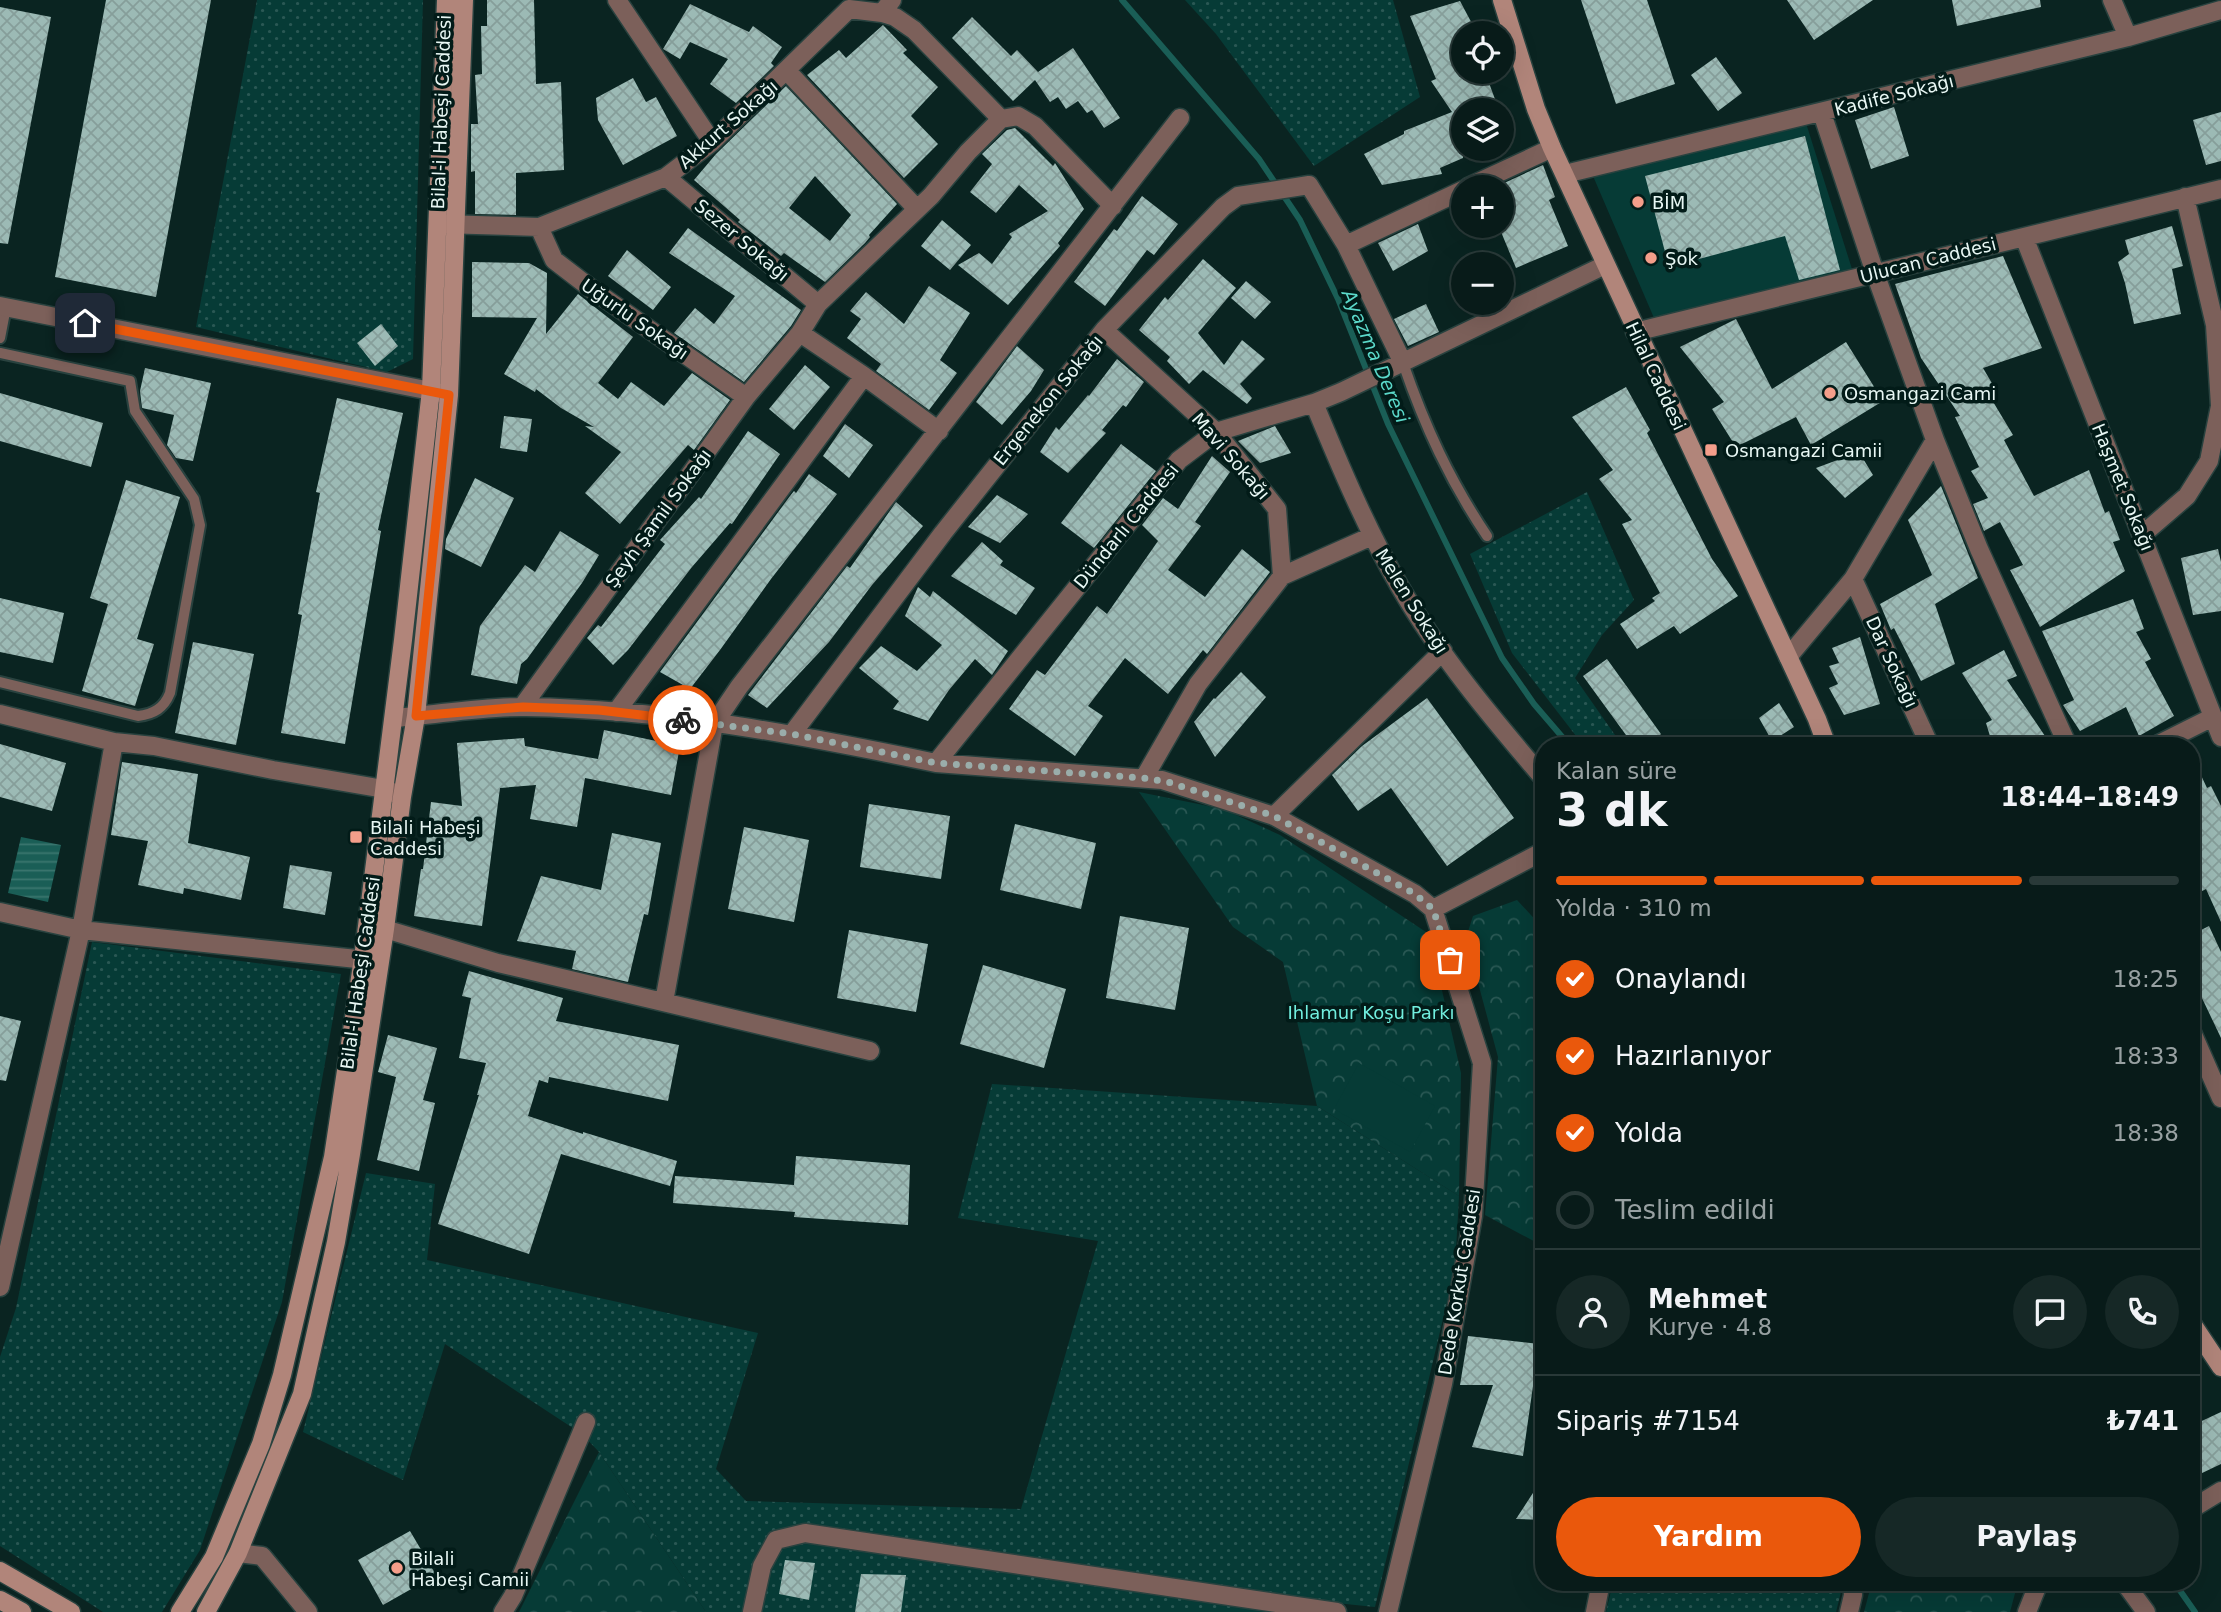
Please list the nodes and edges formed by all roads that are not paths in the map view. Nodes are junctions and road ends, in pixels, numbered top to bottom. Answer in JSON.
{"nodes":[{"id":1,"x":446,"y":0,"type":"edge"},
{"id":2,"x":464,"y":0,"type":"edge"},
{"id":3,"x":617,"y":0,"type":"edge"},
{"id":4,"x":832,"y":0,"type":"edge"},
{"id":5,"x":1502,"y":0,"type":"edge"},
{"id":6,"x":2112,"y":0,"type":"edge"},
{"id":7,"x":887,"y":6,"type":"edge"},
{"id":8,"x":849,"y":9,"type":"junction"},
{"id":9,"x":2221,"y":10,"type":"edge"},
{"id":10,"x":2128,"y":37,"type":"junction"},
{"id":11,"x":787,"y":71,"type":"junction"},
{"id":12,"x":1822,"y":113,"type":"junction"},
{"id":13,"x":1180,"y":118,"type":"dead end"},
{"id":14,"x":1001,"y":119,"type":"junction"},
{"id":15,"x":712,"y":142,"type":"junction"},
{"id":16,"x":1552,"y":148,"type":"junction"},
{"id":17,"x":1565,"y":174,"type":"junction"},
{"id":18,"x":1494,"y":175,"type":"edge"},
{"id":19,"x":666,"y":177,"type":"junction"},
{"id":20,"x":2221,"y":188,"type":"edge"},
{"id":21,"x":1451,"y":196,"type":"edge"},
{"id":22,"x":2185,"y":197,"type":"junction"},
{"id":23,"x":1113,"y":206,"type":"junction"},
{"id":24,"x":917,"y":209,"type":"junction"},
{"id":25,"x":457,"y":223,"type":"junction"},
{"id":26,"x":437,"y":224,"type":"junction"},
{"id":27,"x":539,"y":227,"type":"junction"},
{"id":28,"x":2024,"y":237,"type":"junction"},
{"id":29,"x":1346,"y":245,"type":"junction"},
{"id":30,"x":1605,"y":265,"type":"junction"},
{"id":31,"x":1875,"y":273,"type":"junction"},
{"id":32,"x":818,"y":304,"type":"junction"},
{"id":33,"x":3,"y":307,"type":"edge"},
{"id":34,"x":1104,"y":330,"type":"junction"},
{"id":35,"x":1635,"y":332,"type":"junction"},
{"id":36,"x":800,"y":333,"type":"junction"},
{"id":37,"x":0,"y":338,"type":"edge"},
{"id":38,"x":0,"y":353,"type":"edge"},
{"id":39,"x":1403,"y":363,"type":"junction"},
{"id":40,"x":864,"y":376,"type":"junction"},
{"id":41,"x":431,"y":390,"type":"junction"},
{"id":42,"x":449,"y":395,"type":"junction"},
{"id":43,"x":746,"y":397,"type":"junction"},
{"id":44,"x":1314,"y":403,"type":"junction"},
{"id":45,"x":939,"y":431,"type":"junction"},
{"id":46,"x":1216,"y":432,"type":"junction"},
{"id":47,"x":1935,"y":440,"type":"junction"},
{"id":48,"x":2142,"y":535,"type":"junction"},
{"id":49,"x":1373,"y":536,"type":"junction"},
{"id":50,"x":1487,"y":537,"type":"dead end"},
{"id":51,"x":1282,"y":576,"type":"junction"},
{"id":52,"x":1853,"y":579,"type":"junction"},
{"id":53,"x":1443,"y":651,"type":"junction"},
{"id":54,"x":1788,"y":657,"type":"junction"},
{"id":55,"x":0,"y":682,"type":"edge"},
{"id":56,"x":523,"y":707,"type":"junction"},
{"id":57,"x":616,"y":712,"type":"junction"},
{"id":58,"x":0,"y":714,"type":"edge"},
{"id":59,"x":416,"y":716,"type":"junction"},
{"id":60,"x":394,"y":718,"type":"junction"},
{"id":61,"x":2213,"y":718,"type":"junction"},
{"id":62,"x":714,"y":724,"type":"junction"},
{"id":63,"x":792,"y":734,"type":"junction"},
{"id":64,"x":1824,"y":737,"type":"edge"},
{"id":65,"x":1926,"y":737,"type":"edge"},
{"id":66,"x":2064,"y":737,"type":"edge"},
{"id":67,"x":2174,"y":737,"type":"edge"},
{"id":68,"x":2221,"y":737,"type":"edge"},
{"id":69,"x":114,"y":742,"type":"junction"},
{"id":70,"x":936,"y":763,"type":"junction"},
{"id":71,"x":1535,"y":768,"type":"edge"},
{"id":72,"x":1144,"y":778,"type":"junction"},
{"id":73,"x":383,"y":789,"type":"junction"},
{"id":74,"x":402,"y":797,"type":"junction"},
{"id":75,"x":1274,"y":816,"type":"junction"},
{"id":76,"x":1535,"y":857,"type":"edge"},
{"id":77,"x":1433,"y":909,"type":"junction"},
{"id":78,"x":0,"y":912,"type":"edge"},
{"id":79,"x":385,"y":929,"type":"junction"},
{"id":80,"x":81,"y":930,"type":"junction"},
{"id":81,"x":372,"y":960,"type":"junction"},
{"id":82,"x":664,"y":1002,"type":"junction"},
{"id":83,"x":2200,"y":1050,"type":"edge"},
{"id":84,"x":870,"y":1051,"type":"dead end"},
{"id":85,"x":2221,"y":1098,"type":"edge"},
{"id":86,"x":0,"y":1287,"type":"edge"},
{"id":87,"x":2200,"y":1336,"type":"edge"},
{"id":88,"x":2221,"y":1367,"type":"edge"},
{"id":89,"x":586,"y":1422,"type":"dead end"},
{"id":90,"x":2221,"y":1491,"type":"edge"},
{"id":91,"x":2200,"y":1504,"type":"edge"},
{"id":92,"x":238,"y":1553,"type":"junction"},
{"id":93,"x":0,"y":1571,"type":"edge"},
{"id":94,"x":1599,"y":1591,"type":"edge"},
{"id":95,"x":1853,"y":1591,"type":"edge"},
{"id":96,"x":2035,"y":1591,"type":"edge"},
{"id":97,"x":2130,"y":1591,"type":"edge"},
{"id":98,"x":0,"y":1600,"type":"edge"},
{"id":99,"x":51,"y":1607,"type":"edge"},
{"id":100,"x":22,"y":1612,"type":"edge"},
{"id":101,"x":71,"y":1612,"type":"edge"},
{"id":102,"x":180,"y":1612,"type":"edge"},
{"id":103,"x":206,"y":1612,"type":"edge"},
{"id":104,"x":308,"y":1612,"type":"edge"},
{"id":105,"x":503,"y":1612,"type":"edge"},
{"id":106,"x":752,"y":1612,"type":"edge"},
{"id":107,"x":1337,"y":1612,"type":"edge"},
{"id":108,"x":1388,"y":1612,"type":"edge"},
{"id":109,"x":1595,"y":1612,"type":"edge"},
{"id":110,"x":1849,"y":1612,"type":"edge"},
{"id":111,"x":2027,"y":1612,"type":"edge"},
{"id":112,"x":2146,"y":1612,"type":"edge"}],
"edges":[{"from":1,"to":26,"type":"street","name":"Bilal-i Habeşi Caddesi"},
{"from":2,"to":25,"type":"street","name":"Bilal-i Habeşi Caddesi"},
{"from":3,"to":15,"type":"street"},
{"from":4,"to":8,"type":"street"},
{"from":5,"to":16,"type":"street","name":"Hilal Caddesi"},
{"from":6,"to":10,"type":"street"},
{"from":7,"to":8,"type":"street"},
{"from":7,"to":14,"type":"street"},
{"from":8,"to":11,"type":"street","name":"Akkurt Sokağı"},
{"from":9,"to":10,"type":"street","name":"Kadife Sokağı"},
{"from":10,"to":12,"type":"street","name":"Kadife Sokağı"},
{"from":11,"to":15,"type":"street","name":"Akkurt Sokağı"},
{"from":11,"to":24,"type":"street"},
{"from":12,"to":17,"type":"street","name":"Kadife Sokağı"},
{"from":12,"to":31,"type":"street"},
{"from":13,"to":23,"type":"street"},
{"from":14,"to":23,"type":"street"},
{"from":14,"to":24,"type":"street","name":"Şeyh Şamil Sokağı"},
{"from":15,"to":19,"type":"street","name":"Akkurt Sokağı"},
{"from":16,"to":17,"type":"street","name":"Hilal Caddesi"},
{"from":16,"to":18,"type":"street"},
{"from":17,"to":30,"type":"street","name":"Hilal Caddesi"},
{"from":19,"to":27,"type":"street","name":"Akkurt Sokağı"},
{"from":19,"to":32,"type":"street","name":"Sezer Sokağı"},
{"from":20,"to":22,"type":"street","name":"Ulucan Caddesi"},
{"from":21,"to":29,"type":"street"},
{"from":22,"to":28,"type":"street","name":"Ulucan Caddesi"},
{"from":22,"to":48,"type":"street"},
{"from":23,"to":45,"type":"street"},
{"from":24,"to":32,"type":"street","name":"Şeyh Şamil Sokağı"},
{"from":25,"to":26,"type":"street","name":"Bilal-i Habeşi Caddesi"},
{"from":25,"to":27,"type":"street","name":"Akkurt Sokağı"},
{"from":25,"to":42,"type":"street","name":"Bilal-i Habeşi Caddesi"},
{"from":26,"to":41,"type":"street","name":"Bilal-i Habeşi Caddesi"},
{"from":27,"to":43,"type":"street","name":"Uğurlu Sokağı"},
{"from":28,"to":31,"type":"street","name":"Ulucan Caddesi"},
{"from":28,"to":48,"type":"street","name":"Haşmet Sokağı"},
{"from":29,"to":34,"type":"street","name":"Ergenekon Sokağı"},
{"from":29,"to":39,"type":"street","name":"Ergenekon Sokağı"},
{"from":30,"to":35,"type":"street","name":"Hilal Caddesi"},
{"from":30,"to":39,"type":"street","name":"Dündarlı Caddesi"},
{"from":31,"to":35,"type":"street","name":"Ulucan Caddesi"},
{"from":31,"to":47,"type":"street"},
{"from":32,"to":36,"type":"street","name":"Şeyh Şamil Sokağı"},
{"from":33,"to":37,"type":"lane"},
{"from":33,"to":41,"type":"street"},
{"from":34,"to":46,"type":"street","name":"Mavi Sokağı"},
{"from":34,"to":63,"type":"street","name":"Ergenekon Sokağı"},
{"from":35,"to":54,"type":"street","name":"Hilal Caddesi"},
{"from":36,"to":40,"type":"street"},
{"from":36,"to":43,"type":"street","name":"Şeyh Şamil Sokağı"},
{"from":38,"to":55,"type":"lane"},
{"from":39,"to":44,"type":"street","name":"Dündarlı Caddesi"},
{"from":39,"to":50,"type":"lane"},
{"from":40,"to":45,"type":"street"},
{"from":40,"to":57,"type":"street"},
{"from":41,"to":42,"type":"street"},
{"from":41,"to":60,"type":"street","name":"Bilal-i Habeşi Caddesi"},
{"from":42,"to":59,"type":"street","name":"Bilal-i Habeşi Caddesi"},
{"from":43,"to":56,"type":"street","name":"Şeyh Şamil Sokağı"},
{"from":44,"to":46,"type":"street","name":"Dündarlı Caddesi"},
{"from":44,"to":49,"type":"street","name":"Melen Sokağı"},
{"from":45,"to":62,"type":"street"},
{"from":46,"to":51,"type":"street","name":"Mavi Sokağı"},
{"from":46,"to":70,"type":"street","name":"Dündarlı Caddesi"},
{"from":47,"to":52,"type":"street"},
{"from":47,"to":66,"type":"street"},
{"from":48,"to":61,"type":"street","name":"Haşmet Sokağı"},
{"from":49,"to":51,"type":"street"},
{"from":49,"to":53,"type":"street","name":"Melen Sokağı"},
{"from":51,"to":72,"type":"street"},
{"from":52,"to":54,"type":"street"},
{"from":52,"to":65,"type":"street","name":"Dar Sokağı"},
{"from":53,"to":71,"type":"street","name":"Melen Sokağı"},
{"from":53,"to":75,"type":"street"},
{"from":54,"to":64,"type":"street","name":"Hilal Caddesi"},
{"from":56,"to":57,"type":"street"},
{"from":56,"to":59,"type":"street"},
{"from":57,"to":62,"type":"street"},
{"from":58,"to":69,"type":"street"},
{"from":59,"to":60,"type":"street"},
{"from":59,"to":74,"type":"street","name":"Bilal-i Habeşi Caddesi"},
{"from":60,"to":73,"type":"street","name":"Bilal-i Habeşi Caddesi"},
{"from":61,"to":67,"type":"street"},
{"from":61,"to":68,"type":"street","name":"Haşmet Sokağı"},
{"from":62,"to":63,"type":"street"},
{"from":62,"to":82,"type":"street"},
{"from":63,"to":70,"type":"street"},
{"from":69,"to":73,"type":"street"},
{"from":69,"to":80,"type":"street"},
{"from":70,"to":72,"type":"street"},
{"from":72,"to":75,"type":"street"},
{"from":73,"to":74,"type":"street"},
{"from":73,"to":81,"type":"street","name":"Bilal-i Habeşi Caddesi"},
{"from":74,"to":79,"type":"street","name":"Bilal-i Habeşi Caddesi"},
{"from":75,"to":77,"type":"street"},
{"from":76,"to":77,"type":"street"},
{"from":77,"to":108,"type":"street","name":"Dede Korkut Caddesi"},
{"from":78,"to":80,"type":"street"},
{"from":79,"to":81,"type":"street","name":"Bilal-i Habeşi Caddesi"},
{"from":79,"to":82,"type":"street"},
{"from":80,"to":81,"type":"street"},
{"from":80,"to":86,"type":"street"},
{"from":81,"to":92,"type":"street","name":"Bilal-i Habeşi Caddesi"},
{"from":81,"to":102,"type":"street","name":"Bilal-i Habeşi Caddesi"},
{"from":82,"to":84,"type":"street"},
{"from":83,"to":85,"type":"street"},
{"from":87,"to":88,"type":"street"},
{"from":89,"to":105,"type":"street"},
{"from":90,"to":91,"type":"street"},
{"from":92,"to":103,"type":"street","name":"Bilal-i Habeşi Caddesi"},
{"from":92,"to":104,"type":"street"},
{"from":93,"to":99,"type":"street"},
{"from":94,"to":109,"type":"street"},
{"from":95,"to":110,"type":"street"},
{"from":96,"to":111,"type":"street"},
{"from":97,"to":112,"type":"street"},
{"from":98,"to":100,"type":"street"},
{"from":99,"to":101,"type":"street"},
{"from":106,"to":107,"type":"street"}]}
